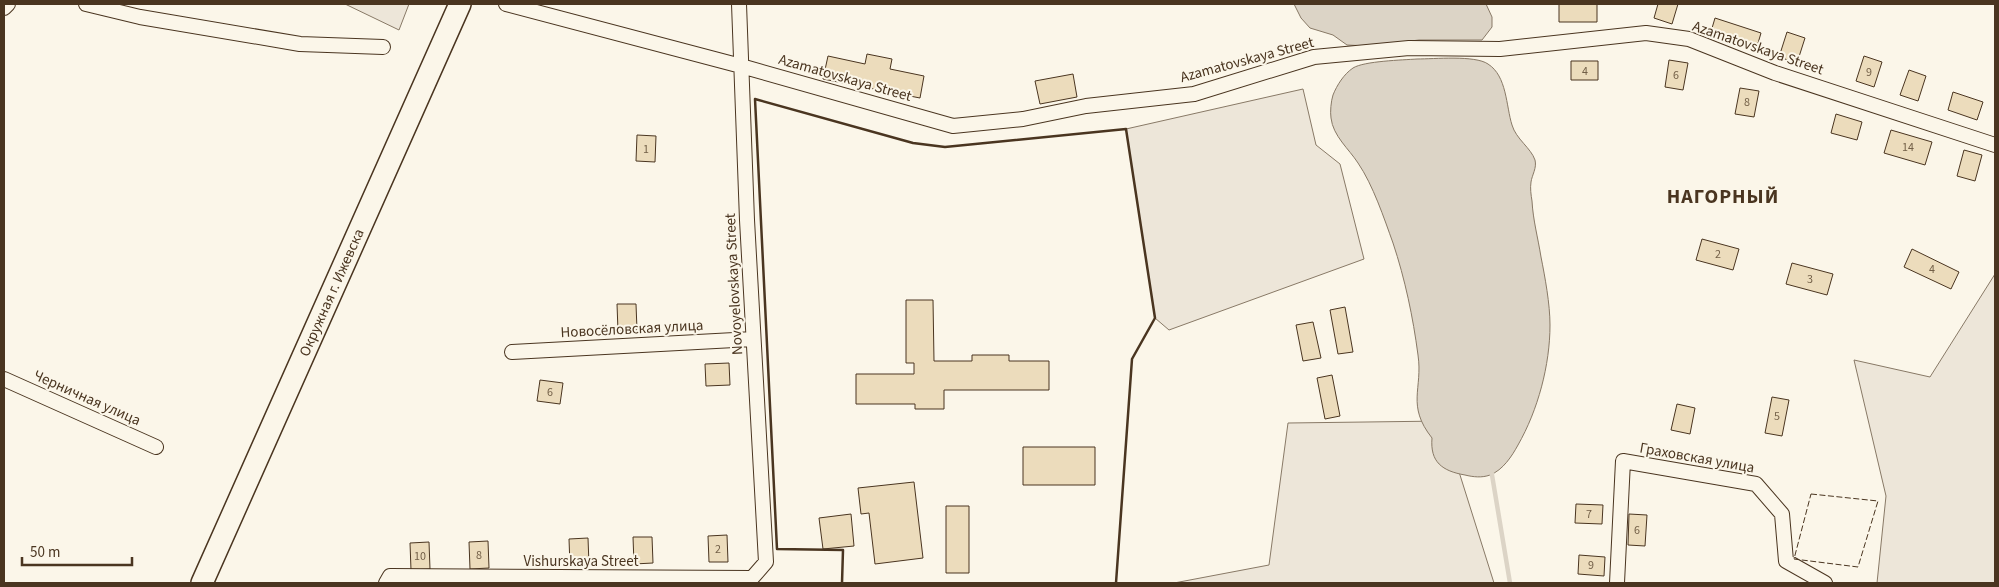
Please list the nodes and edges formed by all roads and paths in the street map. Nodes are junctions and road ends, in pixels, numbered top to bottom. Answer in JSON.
{"nodes":[{"id":1,"x":8,"y":4,"type":"edge"},
{"id":2,"x":86,"y":4,"type":"edge"},
{"id":3,"x":460,"y":4,"type":"edge"},
{"id":4,"x":506,"y":4,"type":"edge"},
{"id":5,"x":739,"y":4,"type":"edge"},
{"id":6,"x":4,"y":8,"type":"edge"},
{"id":7,"x":383,"y":47,"type":"dead end"},
{"id":8,"x":742,"y":66,"type":"junction"},
{"id":9,"x":1995,"y":145,"type":"edge"},
{"id":10,"x":753,"y":339,"type":"junction"},
{"id":11,"x":512,"y":352,"type":"dead end"},
{"id":12,"x":4,"y":379,"type":"edge"},
{"id":13,"x":156,"y":447,"type":"dead end"},
{"id":14,"x":766,"y":562,"type":"joint"},
{"id":15,"x":388,"y":580,"type":"edge"},
{"id":16,"x":202,"y":583,"type":"edge"},
{"id":17,"x":1617,"y":583,"type":"edge"},
{"id":18,"x":1825,"y":583,"type":"edge"}],
"edges":[{"from":1,"to":6,"type":"street"},
{"from":2,"to":7,"type":"street"},
{"from":3,"to":16,"type":"main road","name":"Окружная г. Ижевска"},
{"from":4,"to":8,"type":"street","name":"Azamatovskaya Street"},
{"from":5,"to":8,"type":"street","name":"Novoyelovskaya Street"},
{"from":8,"to":9,"type":"street","name":"Azamatovskaya Street"},
{"from":8,"to":10,"type":"street","name":"Novoyelovskaya Street"},
{"from":10,"to":11,"type":"street","name":"Новосёловская улица"},
{"from":10,"to":14,"type":"street","name":"Novoyelovskaya Street"},
{"from":12,"to":13,"type":"street","name":"Черничная улица"},
{"from":14,"to":15,"type":"street","name":"Vishurskaya Street"},
{"from":17,"to":18,"type":"street","name":"Граховская улица"}]}
